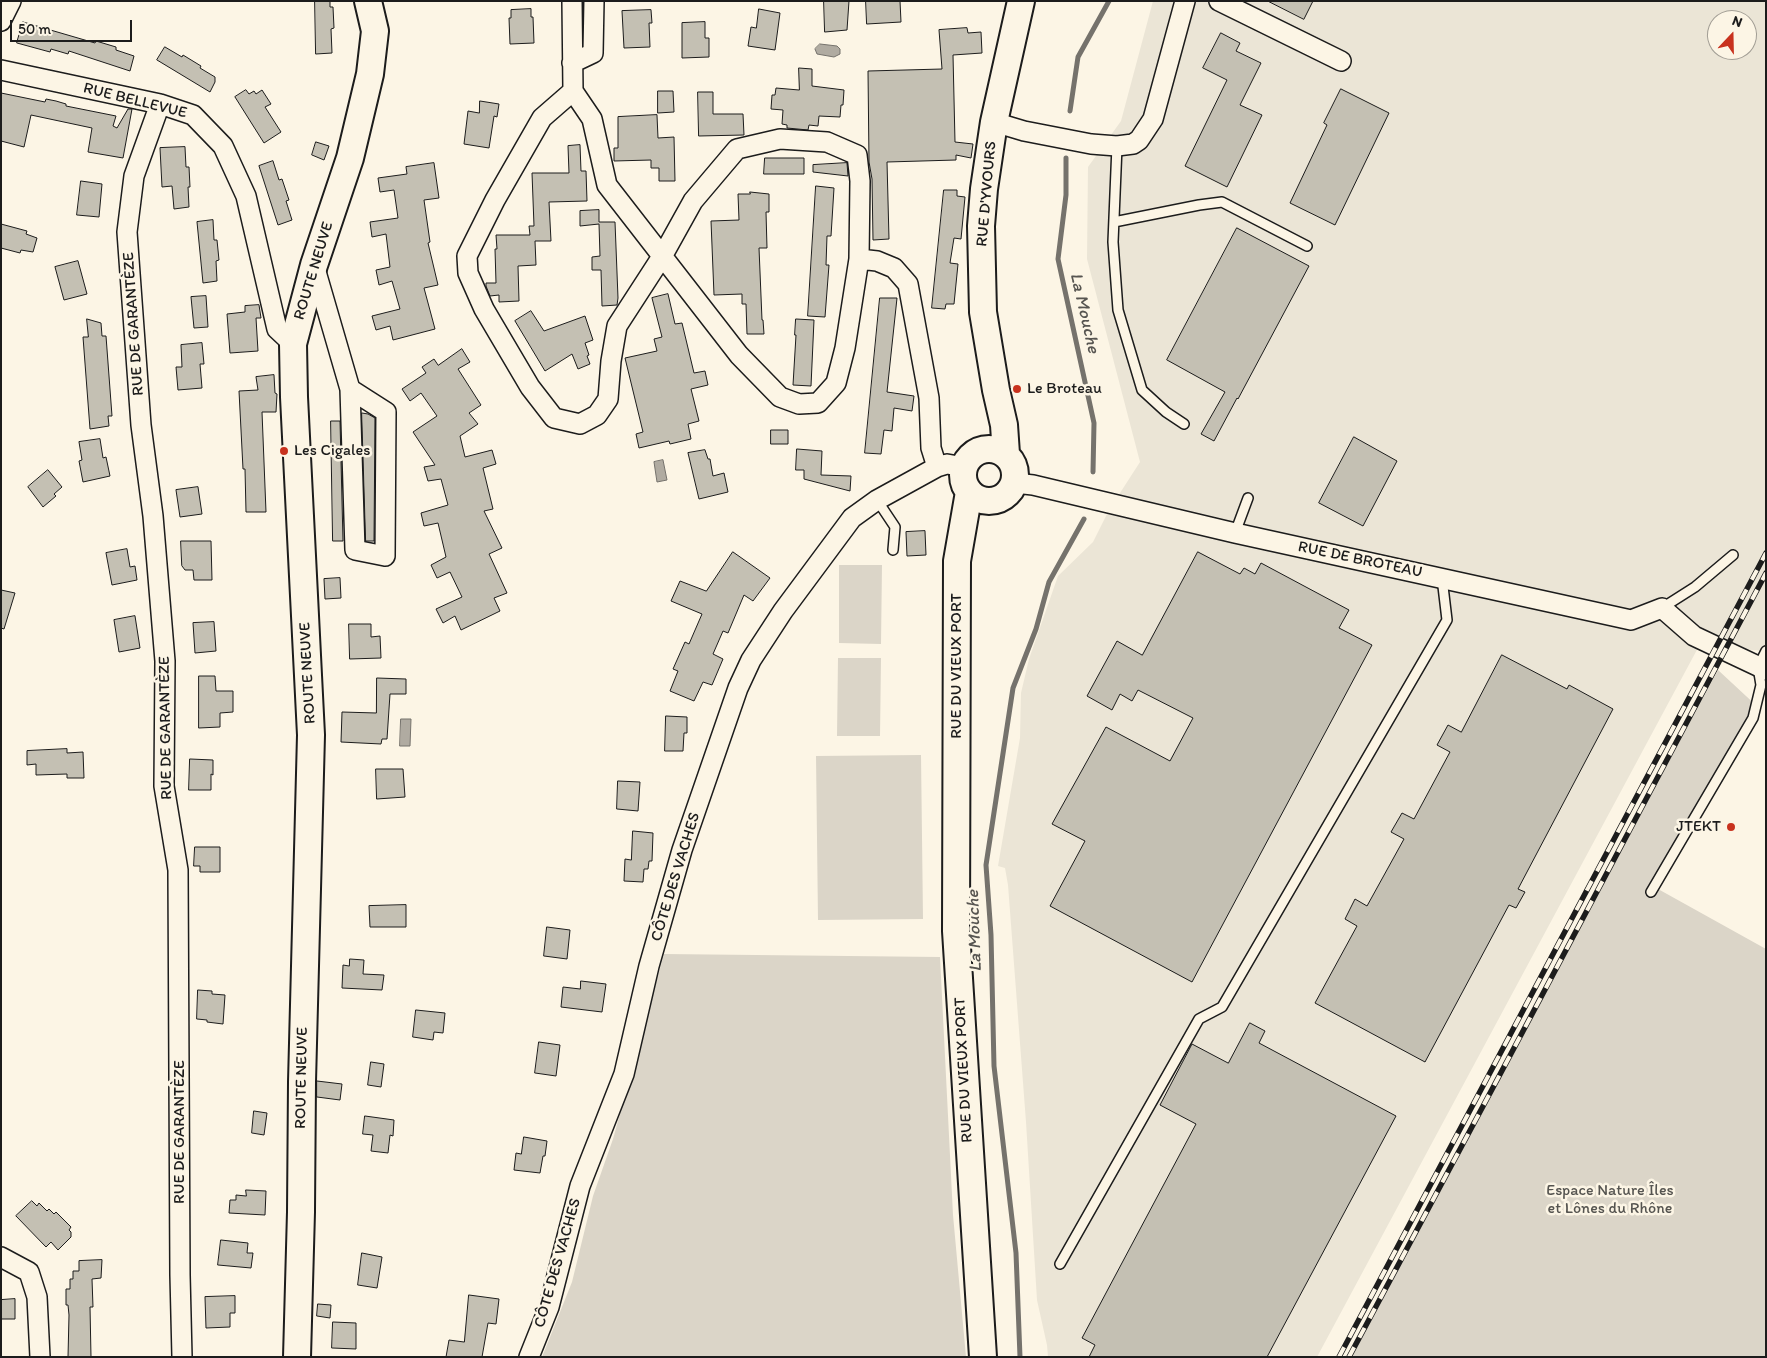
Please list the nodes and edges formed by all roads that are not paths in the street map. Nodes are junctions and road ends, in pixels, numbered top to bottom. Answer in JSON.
{"nodes":[{"id":1,"x":11,"y":1,"type":"edge"},
{"id":2,"x":368,"y":1,"type":"edge"},
{"id":3,"x":572,"y":1,"type":"edge"},
{"id":4,"x":594,"y":1,"type":"edge"},
{"id":5,"x":1021,"y":1,"type":"edge"},
{"id":6,"x":1185,"y":1,"type":"edge"},
{"id":7,"x":1219,"y":1,"type":"edge"},
{"id":8,"x":1,"y":21,"type":"edge"},
{"id":9,"x":1341,"y":62,"type":"dead end"},
{"id":10,"x":572,"y":63,"type":"junction"},
{"id":11,"x":1,"y":70,"type":"edge"},
{"id":12,"x":574,"y":91,"type":"junction"},
{"id":13,"x":160,"y":104,"type":"junction"},
{"id":14,"x":994,"y":122,"type":"junction"},
{"id":15,"x":1117,"y":146,"type":"junction"},
{"id":16,"x":1114,"y":222,"type":"junction"},
{"id":17,"x":1307,"y":246,"type":"dead end"},
{"id":18,"x":663,"y":255,"type":"junction"},
{"id":19,"x":859,"y":259,"type":"junction"},
{"id":20,"x":314,"y":265,"type":"junction"},
{"id":21,"x":293,"y":344,"type":"junction"},
{"id":22,"x":350,"y":389,"type":"junction"},
{"id":23,"x":996,"y":390,"type":"junction"},
{"id":24,"x":1184,"y":424,"type":"dead end"},
{"id":25,"x":1006,"y":454,"type":"junction"},
{"id":26,"x":937,"y":467,"type":"junction"},
{"id":27,"x":976,"y":478,"type":"junction"},
{"id":28,"x":1015,"y":482,"type":"junction"},
{"id":29,"x":1248,"y":498,"type":"dead end"},
{"id":30,"x":877,"y":500,"type":"junction"},
{"id":31,"x":1235,"y":532,"type":"junction"},
{"id":32,"x":893,"y":550,"type":"dead end"},
{"id":33,"x":1733,"y":554,"type":"dead end"},
{"id":34,"x":1442,"y":578,"type":"junction"},
{"id":35,"x":1662,"y":608,"type":"junction"},
{"id":36,"x":1763,"y":663,"type":"edge"},
{"id":37,"x":1651,"y":892,"type":"dead end"},
{"id":38,"x":1,"y":1257,"type":"edge"},
{"id":39,"x":1060,"y":1264,"type":"dead end"},
{"id":40,"x":40,"y":1357,"type":"edge"},
{"id":41,"x":182,"y":1357,"type":"edge"},
{"id":42,"x":297,"y":1357,"type":"edge"},
{"id":43,"x":530,"y":1357,"type":"edge"},
{"id":44,"x":983,"y":1357,"type":"edge"}],
"edges":[{"from":1,"to":8,"type":"street"},
{"from":2,"to":20,"type":"main road","name":"ROUTE NEUVE"},
{"from":3,"to":10,"type":"street"},
{"from":4,"to":10,"type":"street"},
{"from":5,"to":14,"type":"main road","name":"RUE D'YVOURS"},
{"from":6,"to":15,"type":"street"},
{"from":7,"to":9,"type":"street"},
{"from":10,"to":12,"type":"street"},
{"from":11,"to":13,"type":"street","name":"RUE BELLEVUE"},
{"from":12,"to":18,"type":"street"},
{"from":12,"to":18,"type":"street"},
{"from":13,"to":21,"type":"street","name":"RUE BELLEVUE"},
{"from":13,"to":41,"type":"street","name":"RUE DE GARANTÈZE"},
{"from":14,"to":15,"type":"street"},
{"from":14,"to":23,"type":"main road","name":"RUE D'YVOURS"},
{"from":15,"to":16,"type":"lane"},
{"from":16,"to":17,"type":"lane"},
{"from":16,"to":24,"type":"lane"},
{"from":18,"to":19,"type":"street"},
{"from":18,"to":19,"type":"street"},
{"from":19,"to":26,"type":"street"},
{"from":20,"to":21,"type":"main road","name":"ROUTE NEUVE"},
{"from":20,"to":22,"type":"street"},
{"from":21,"to":42,"type":"main road","name":"ROUTE NEUVE"},
{"from":22,"to":22,"type":"street"},
{"from":23,"to":25,"type":"main road","name":"RUE D'YVOURS"},
{"from":23,"to":27,"type":"main road","name":"RUE DU VIEUX PORT"},
{"from":25,"to":27,"type":"main road"},
{"from":25,"to":28,"type":"main road","name":"RUE D'YVOURS"},
{"from":26,"to":27,"type":"street"},
{"from":26,"to":30,"type":"street","name":"CÔTE DES VACHES"},
{"from":27,"to":28,"type":"main road"},
{"from":27,"to":44,"type":"main road","name":"RUE DU VIEUX PORT"},
{"from":28,"to":31,"type":"street","name":"RUE DE BROTEAU"},
{"from":29,"to":31,"type":"lane"},
{"from":30,"to":32,"type":"lane"},
{"from":30,"to":43,"type":"street","name":"CÔTE DES VACHES"},
{"from":31,"to":34,"type":"street","name":"RUE DE BROTEAU"},
{"from":33,"to":35,"type":"lane"},
{"from":34,"to":35,"type":"street","name":"RUE DE BROTEAU"},
{"from":34,"to":39,"type":"lane"},
{"from":35,"to":36,"type":"street"},
{"from":36,"to":37,"type":"lane"},
{"from":38,"to":40,"type":"street"}]}
